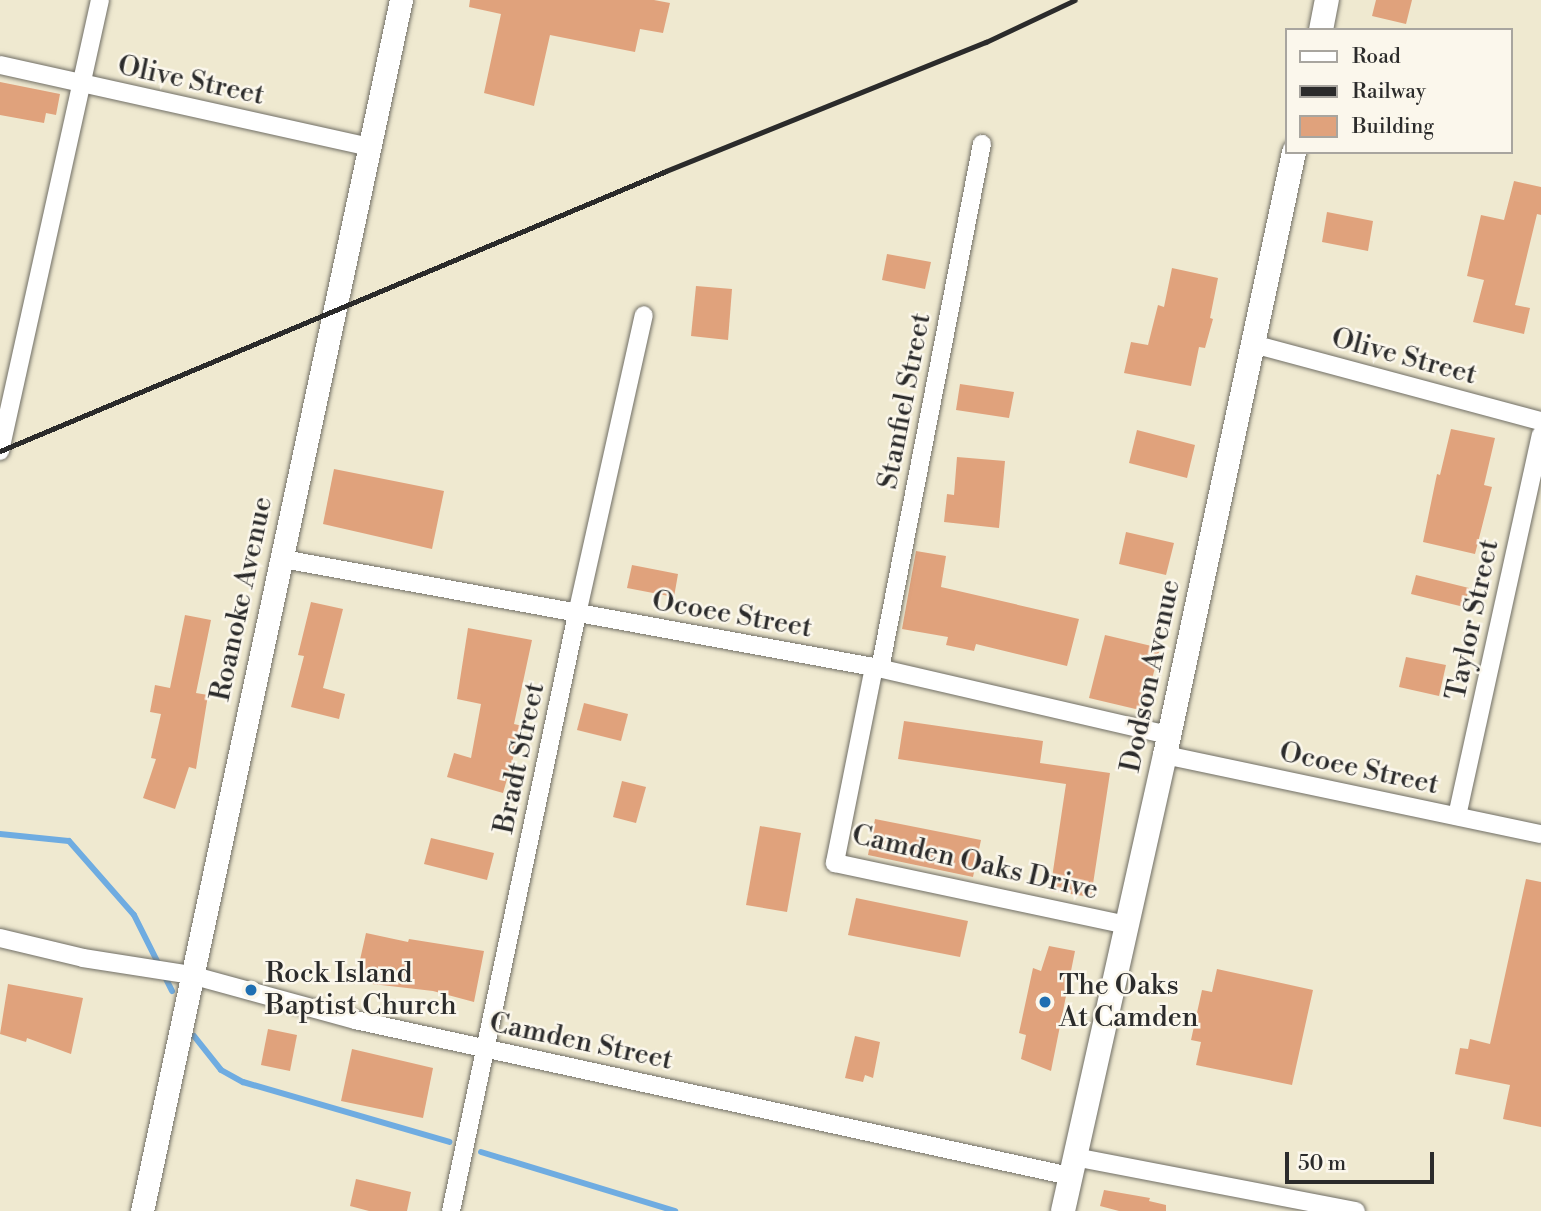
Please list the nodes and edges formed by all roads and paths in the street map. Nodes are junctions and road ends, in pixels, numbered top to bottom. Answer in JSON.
{"nodes":[{"id":1,"x":100,"y":0,"type":"edge"},
{"id":2,"x":401,"y":0,"type":"edge"},
{"id":3,"x":1327,"y":0,"type":"edge"},
{"id":4,"x":1321,"y":28,"type":"edge"},
{"id":5,"x":0,"y":65,"type":"edge"},
{"id":6,"x":82,"y":84,"type":"junction"},
{"id":7,"x":982,"y":144,"type":"dead end"},
{"id":8,"x":370,"y":147,"type":"junction"},
{"id":9,"x":1294,"y":154,"type":"edge"},
{"id":10,"x":644,"y":315,"type":"dead end"},
{"id":11,"x":1253,"y":344,"type":"junction"},
{"id":12,"x":1541,"y":421,"type":"edge"},
{"id":13,"x":1541,"y":435,"type":"edge"},
{"id":14,"x":1,"y":444,"type":"edge"},
{"id":15,"x":283,"y":559,"type":"junction"},
{"id":16,"x":576,"y":614,"type":"junction"},
{"id":17,"x":877,"y":668,"type":"junction"},
{"id":18,"x":1167,"y":745,"type":"junction"},
{"id":19,"x":1457,"y":816,"type":"junction"},
{"id":20,"x":1541,"y":834,"type":"edge"},
{"id":21,"x":1127,"y":925,"type":"junction"},
{"id":22,"x":0,"y":938,"type":"edge"},
{"id":23,"x":191,"y":975,"type":"junction"},
{"id":24,"x":486,"y":1049,"type":"junction"},
{"id":25,"x":1073,"y":1166,"type":"junction"},
{"id":26,"x":142,"y":1211,"type":"edge"},
{"id":27,"x":451,"y":1211,"type":"edge"},
{"id":28,"x":1063,"y":1211,"type":"edge"},
{"id":29,"x":1356,"y":1211,"type":"edge"}],
"edges":[{"from":1,"to":6,"type":"street"},
{"from":2,"to":8,"type":"street","name":"Roanoke Avenue"},
{"from":3,"to":4,"type":"main road"},
{"from":5,"to":6,"type":"street","name":"Olive Street"},
{"from":6,"to":8,"type":"street","name":"Olive Street"},
{"from":6,"to":14,"type":"street"},
{"from":7,"to":17,"type":"street","name":"Stanfiel Street"},
{"from":8,"to":15,"type":"street","name":"Roanoke Avenue"},
{"from":9,"to":11,"type":"main road","name":"Dodson Avenue"},
{"from":10,"to":16,"type":"street","name":"Bradt Street"},
{"from":11,"to":12,"type":"street","name":"Olive Street"},
{"from":11,"to":18,"type":"main road","name":"Dodson Avenue"},
{"from":13,"to":19,"type":"street","name":"Taylor Street"},
{"from":15,"to":16,"type":"street","name":"Ocoee Street"},
{"from":15,"to":23,"type":"street","name":"Roanoke Avenue"},
{"from":16,"to":17,"type":"street","name":"Ocoee Street"},
{"from":16,"to":24,"type":"street","name":"Bradt Street"},
{"from":17,"to":18,"type":"street","name":"Ocoee Street"},
{"from":17,"to":21,"type":"street","name":"Camden Oaks Drive"},
{"from":18,"to":19,"type":"street","name":"Ocoee Street"},
{"from":18,"to":21,"type":"main road","name":"Dodson Avenue"},
{"from":19,"to":20,"type":"street","name":"Ocoee Street"},
{"from":21,"to":25,"type":"main road","name":"Dodson Avenue"},
{"from":22,"to":23,"type":"street","name":"Camden Street"},
{"from":23,"to":24,"type":"street","name":"Camden Street"},
{"from":23,"to":26,"type":"street","name":"Roanoke Avenue"},
{"from":24,"to":25,"type":"street","name":"Camden Street"},
{"from":24,"to":27,"type":"street","name":"Bradt Street"},
{"from":25,"to":28,"type":"main road","name":"Dodson Avenue"},
{"from":25,"to":29,"type":"street","name":"Camden Street"}]}
